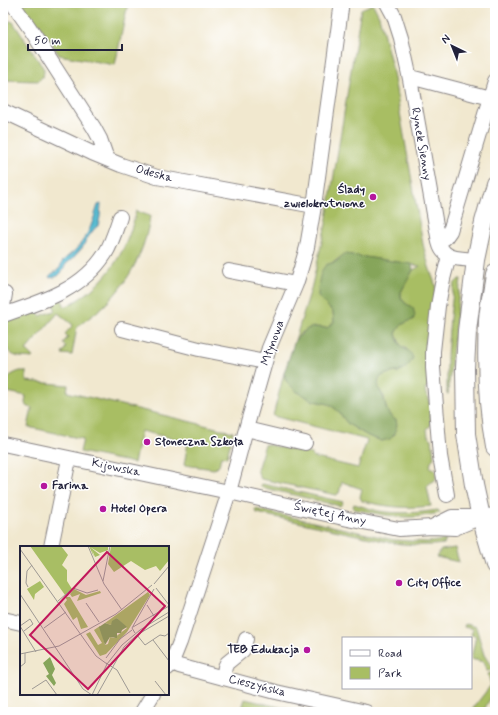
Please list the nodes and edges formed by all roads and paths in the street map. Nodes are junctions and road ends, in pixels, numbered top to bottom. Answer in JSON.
{"nodes":[{"id":1,"x":12,"y":3,"type":"edge"},
{"id":2,"x":387,"y":3,"type":"edge"},
{"id":3,"x":342,"y":5,"type":"edge"},
{"id":4,"x":410,"y":79,"type":"junction"},
{"id":5,"x":495,"y":81,"type":"edge"},
{"id":6,"x":490,"y":98,"type":"junction"},
{"id":7,"x":3,"y":112,"type":"edge"},
{"id":8,"x":107,"y":159,"type":"junction"},
{"id":9,"x":495,"y":183,"type":"edge"},
{"id":10,"x":314,"y":206,"type":"junction"},
{"id":11,"x":120,"y":217,"type":"dead end"},
{"id":12,"x":439,"y":242,"type":"junction"},
{"id":13,"x":449,"y":256,"type":"junction"},
{"id":14,"x":476,"y":260,"type":"junction"},
{"id":15,"x":229,"y":271,"type":"dead end"},
{"id":16,"x":495,"y":274,"type":"edge"},
{"id":17,"x":296,"y":284,"type":"junction"},
{"id":18,"x":3,"y":315,"type":"edge"},
{"id":19,"x":122,"y":329,"type":"dead end"},
{"id":20,"x":265,"y":362,"type":"junction"},
{"id":21,"x":246,"y":429,"type":"junction"},
{"id":22,"x":466,"y":434,"type":"junction"},
{"id":23,"x":493,"y":438,"type":"edge"},
{"id":24,"x":305,"y":443,"type":"dead end"},
{"id":25,"x":3,"y":444,"type":"edge"},
{"id":26,"x":70,"y":459,"type":"junction"},
{"id":27,"x":229,"y":492,"type":"junction"},
{"id":28,"x":447,"y":496,"type":"dead end"},
{"id":29,"x":488,"y":516,"type":"edge"},
{"id":30,"x":51,"y":546,"type":"edge"},
{"id":31,"x":495,"y":565,"type":"edge"},
{"id":32,"x":3,"y":619,"type":"edge"},
{"id":33,"x":20,"y":623,"type":"edge"},
{"id":34,"x":246,"y":639,"type":"dead end"},
{"id":35,"x":169,"y":664,"type":"edge"},
{"id":36,"x":223,"y":678,"type":"junction"},
{"id":37,"x":152,"y":695,"type":"edge"},
{"id":38,"x":142,"y":712,"type":"edge"},
{"id":39,"x":366,"y":712,"type":"edge"}],
"edges":[{"from":1,"to":8,"type":"street"},
{"from":2,"to":4,"type":"street","name":"Rynek Sienny"},
{"from":3,"to":10,"type":"street","name":"Młynowa"},
{"from":4,"to":6,"type":"street"},
{"from":4,"to":12,"type":"street","name":"Rynek Sienny"},
{"from":5,"to":6,"type":"street"},
{"from":6,"to":12,"type":"street"},
{"from":7,"to":8,"type":"street","name":"Odeska"},
{"from":8,"to":10,"type":"street","name":"Odeska"},
{"from":9,"to":14,"type":"main road"},
{"from":10,"to":17,"type":"street","name":"Młynowa"},
{"from":11,"to":18,"type":"street"},
{"from":12,"to":13,"type":"street","name":"Rynek Sienny"},
{"from":13,"to":14,"type":"street"},
{"from":13,"to":28,"type":"street"},
{"from":14,"to":22,"type":"main road"},
{"from":15,"to":17,"type":"street"},
{"from":16,"to":23,"type":"main road"},
{"from":17,"to":20,"type":"street","name":"Młynowa"},
{"from":19,"to":20,"type":"street"},
{"from":20,"to":21,"type":"street","name":"Młynowa"},
{"from":21,"to":24,"type":"street"},
{"from":21,"to":27,"type":"street","name":"Młynowa"},
{"from":22,"to":23,"type":"main road"},
{"from":22,"to":29,"type":"main road"},
{"from":25,"to":26,"type":"street","name":"Kijowska"},
{"from":26,"to":27,"type":"street","name":"Kijowska"},
{"from":26,"to":30,"type":"street"},
{"from":27,"to":29,"type":"street","name":"Świętej Anny"},
{"from":27,"to":35,"type":"street","name":"Młynowa"},
{"from":29,"to":31,"type":"main road"},
{"from":32,"to":33,"type":"street"},
{"from":34,"to":36,"type":"street"},
{"from":35,"to":36,"type":"street","name":"Cieszyńska"},
{"from":36,"to":39,"type":"street","name":"Cieszyńska"},
{"from":37,"to":38,"type":"street"}]}
